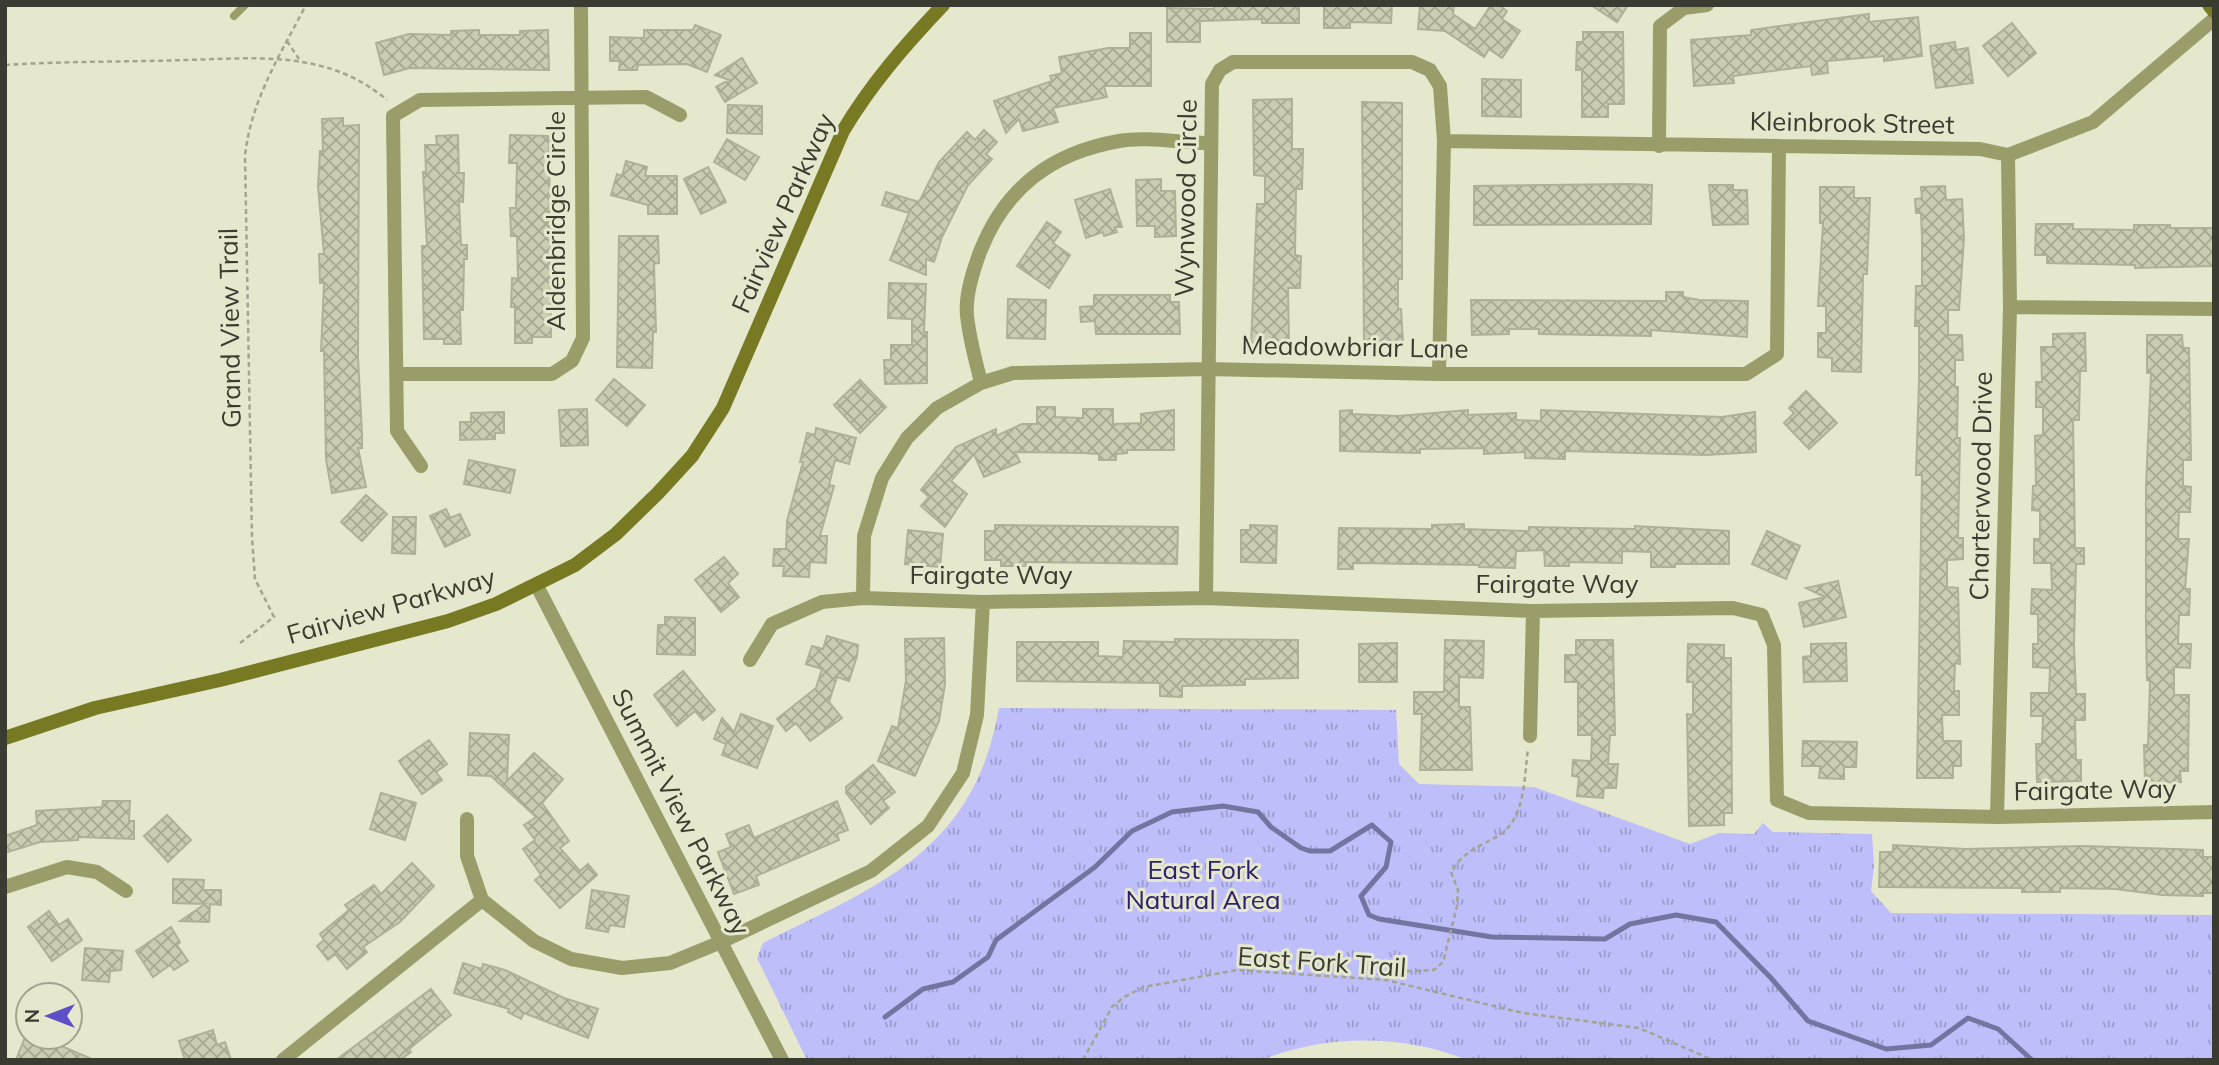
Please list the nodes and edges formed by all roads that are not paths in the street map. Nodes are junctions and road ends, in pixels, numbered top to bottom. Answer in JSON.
{"nodes":[{"id":1,"x":245,"y":5,"type":"edge"},
{"id":2,"x":581,"y":5,"type":"edge"},
{"id":3,"x":943,"y":5,"type":"edge"},
{"id":4,"x":1707,"y":5,"type":"edge"},
{"id":5,"x":2209,"y":5,"type":"edge"},
{"id":6,"x":2214,"y":11,"type":"edge"},
{"id":7,"x":234,"y":16,"type":"dead end"},
{"id":8,"x":2214,"y":19,"type":"edge"},
{"id":9,"x":581,"y":98,"type":"junction"},
{"id":10,"x":680,"y":115,"type":"dead end"},
{"id":11,"x":1444,"y":141,"type":"junction"},
{"id":12,"x":1210,"y":144,"type":"junction"},
{"id":13,"x":1659,"y":146,"type":"junction"},
{"id":14,"x":1779,"y":146,"type":"junction"},
{"id":15,"x":2008,"y":155,"type":"junction"},
{"id":16,"x":2010,"y":307,"type":"junction"},
{"id":17,"x":2214,"y":309,"type":"edge"},
{"id":18,"x":1208,"y":369,"type":"junction"},
{"id":19,"x":396,"y":374,"type":"junction"},
{"id":20,"x":1439,"y":374,"type":"junction"},
{"id":21,"x":981,"y":383,"type":"junction"},
{"id":22,"x":421,"y":466,"type":"dead end"},
{"id":23,"x":537,"y":586,"type":"junction"},
{"id":24,"x":863,"y":598,"type":"junction"},
{"id":25,"x":1206,"y":598,"type":"junction"},
{"id":26,"x":983,"y":602,"type":"junction"},
{"id":27,"x":1533,"y":611,"type":"junction"},
{"id":28,"x":750,"y":660,"type":"dead end"},
{"id":29,"x":1530,"y":736,"type":"road end"},
{"id":30,"x":5,"y":738,"type":"edge"},
{"id":31,"x":2214,"y":812,"type":"edge"},
{"id":32,"x":1997,"y":817,"type":"junction"},
{"id":33,"x":467,"y":819,"type":"dead end"},
{"id":34,"x":5,"y":887,"type":"edge"},
{"id":35,"x":126,"y":891,"type":"dead end"},
{"id":36,"x":482,"y":900,"type":"junction"},
{"id":37,"x":721,"y":942,"type":"junction"},
{"id":38,"x":283,"y":1060,"type":"edge"},
{"id":39,"x":782,"y":1060,"type":"edge"}],
"edges":[{"from":1,"to":7,"type":"lane"},
{"from":2,"to":9,"type":"street"},
{"from":3,"to":23,"type":"main road","name":"Fairview Parkway"},
{"from":4,"to":13,"type":"street"},
{"from":5,"to":6,"type":"main road"},
{"from":8,"to":15,"type":"street"},
{"from":9,"to":10,"type":"street"},
{"from":9,"to":19,"type":"street","name":"Aldenbridge Circle"},
{"from":9,"to":19,"type":"street","name":"Aldenbridge Circle"},
{"from":11,"to":12,"type":"street","name":"Wynwood Circle"},
{"from":11,"to":13,"type":"street","name":"Kleinbrook Street"},
{"from":11,"to":20,"type":"street","name":"Wynwood Circle"},
{"from":12,"to":18,"type":"street","name":"Wynwood Circle"},
{"from":12,"to":21,"type":"street"},
{"from":13,"to":14,"type":"street","name":"Kleinbrook Street"},
{"from":14,"to":15,"type":"street","name":"Kleinbrook Street"},
{"from":14,"to":20,"type":"street","name":"Meadowbriar Lane"},
{"from":15,"to":16,"type":"street","name":"Charterwood Drive"},
{"from":16,"to":17,"type":"street"},
{"from":16,"to":32,"type":"street","name":"Charterwood Drive"},
{"from":18,"to":20,"type":"street","name":"Meadowbriar Lane"},
{"from":18,"to":21,"type":"street","name":"Meadowbriar Lane"},
{"from":18,"to":25,"type":"street","name":"Wynwood Circle"},
{"from":19,"to":22,"type":"street"},
{"from":21,"to":24,"type":"street","name":"Meadowbriar Lane"},
{"from":23,"to":30,"type":"main road","name":"Fairview Parkway"},
{"from":23,"to":37,"type":"street","name":"Summit View Parkway"},
{"from":24,"to":26,"type":"street","name":"Fairgate Way"},
{"from":24,"to":28,"type":"street","name":"Fairgate Way"},
{"from":25,"to":26,"type":"street","name":"Fairgate Way"},
{"from":25,"to":27,"type":"street","name":"Fairgate Way"},
{"from":26,"to":37,"type":"street"},
{"from":27,"to":29,"type":"street"},
{"from":27,"to":32,"type":"street","name":"Fairgate Way"},
{"from":31,"to":32,"type":"street","name":"Fairgate Way"},
{"from":33,"to":36,"type":"street"},
{"from":34,"to":35,"type":"street"},
{"from":36,"to":37,"type":"street"},
{"from":36,"to":38,"type":"street"},
{"from":37,"to":39,"type":"street","name":"Summit View Parkway"}]}
